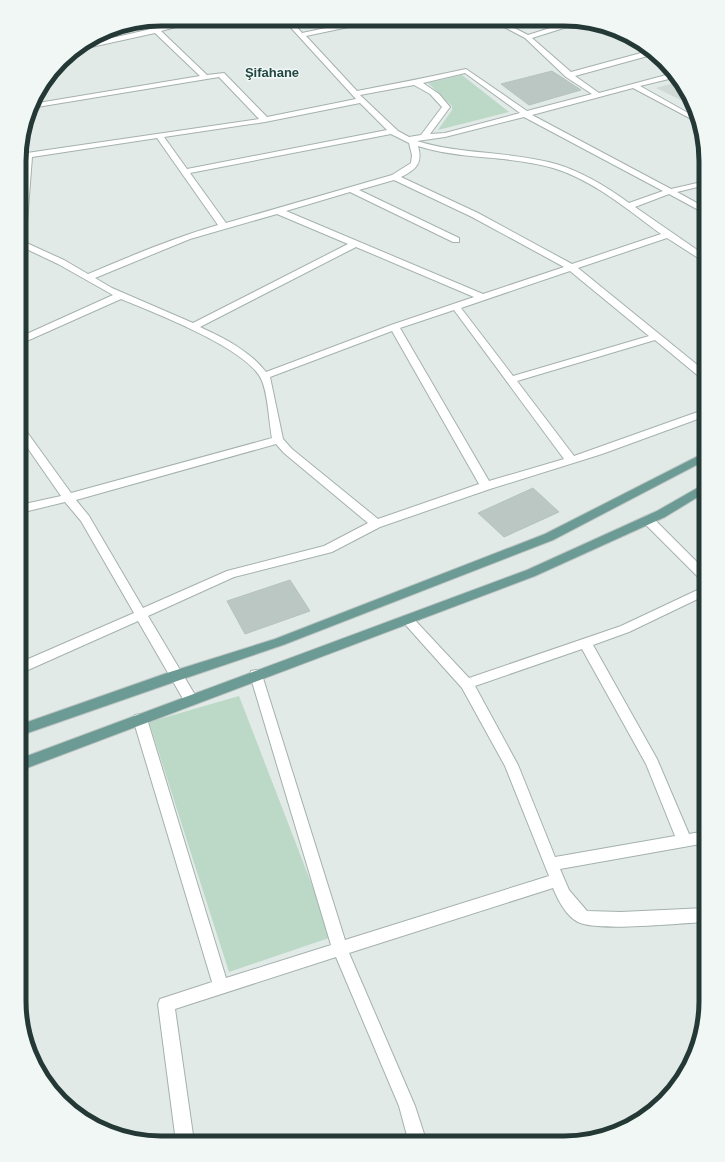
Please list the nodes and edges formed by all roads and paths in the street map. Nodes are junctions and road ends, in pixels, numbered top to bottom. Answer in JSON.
{"nodes":[{"id":1,"x":176,"y":26,"type":"edge"},
{"id":2,"x":293,"y":26,"type":"edge"},
{"id":3,"x":344,"y":26,"type":"edge"},
{"id":4,"x":506,"y":26,"type":"edge"},
{"id":5,"x":563,"y":26,"type":"edge"},
{"id":6,"x":157,"y":31,"type":"junction"},
{"id":7,"x":301,"y":35,"type":"junction"},
{"id":8,"x":527,"y":37,"type":"junction"},
{"id":9,"x":97,"y":42,"type":"edge"},
{"id":10,"x":646,"y":54,"type":"edge"},
{"id":11,"x":569,"y":75,"type":"junction"},
{"id":12,"x":669,"y":77,"type":"edge"},
{"id":13,"x":206,"y":78,"type":"junction"},
{"id":14,"x":415,"y":83,"type":"junction"},
{"id":15,"x":634,"y":86,"type":"junction"},
{"id":16,"x":355,"y":94,"type":"junction"},
{"id":17,"x":598,"y":95,"type":"junction"},
{"id":18,"x":362,"y":100,"type":"junction"},
{"id":19,"x":38,"y":105,"type":"edge"},
{"id":20,"x":527,"y":115,"type":"junction"},
{"id":21,"x":692,"y":118,"type":"edge"},
{"id":22,"x":265,"y":120,"type":"junction"},
{"id":23,"x":393,"y":131,"type":"junction"},
{"id":24,"x":159,"y":136,"type":"junction"},
{"id":25,"x":402,"y":137,"type":"junction"},
{"id":26,"x":423,"y":138,"type":"junction"},
{"id":27,"x":412,"y":141,"type":"junction"},
{"id":28,"x":26,"y":156,"type":"edge"},
{"id":29,"x":185,"y":172,"type":"junction"},
{"id":30,"x":395,"y":177,"type":"junction"},
{"id":31,"x":699,"y":185,"type":"edge"},
{"id":32,"x":352,"y":190,"type":"junction"},
{"id":33,"x":668,"y":192,"type":"junction"},
{"id":34,"x":629,"y":206,"type":"junction"},
{"id":35,"x":699,"y":208,"type":"edge"},
{"id":36,"x":278,"y":210,"type":"junction"},
{"id":37,"x":224,"y":226,"type":"junction"},
{"id":38,"x":668,"y":235,"type":"junction"},
{"id":39,"x":456,"y":240,"type":"dead end"},
{"id":40,"x":357,"y":243,"type":"junction"},
{"id":41,"x":26,"y":246,"type":"edge"},
{"id":42,"x":699,"y":255,"type":"edge"},
{"id":43,"x":571,"y":267,"type":"junction"},
{"id":44,"x":87,"y":278,"type":"junction"},
{"id":45,"x":121,"y":295,"type":"junction"},
{"id":46,"x":484,"y":298,"type":"junction"},
{"id":47,"x":456,"y":307,"type":"junction"},
{"id":48,"x":193,"y":327,"type":"junction"},
{"id":49,"x":394,"y":327,"type":"junction"},
{"id":50,"x":655,"y":337,"type":"junction"},
{"id":51,"x":26,"y":338,"type":"edge"},
{"id":52,"x":699,"y":372,"type":"edge"},
{"id":53,"x":264,"y":376,"type":"junction"},
{"id":54,"x":511,"y":380,"type":"junction"},
{"id":55,"x":699,"y":414,"type":"edge"},
{"id":56,"x":26,"y":438,"type":"edge"},
{"id":57,"x":278,"y":440,"type":"junction"},
{"id":58,"x":699,"y":459,"type":"edge"},
{"id":59,"x":571,"y":460,"type":"junction"},
{"id":60,"x":486,"y":486,"type":"junction"},
{"id":61,"x":699,"y":491,"type":"edge"},
{"id":62,"x":68,"y":498,"type":"junction"},
{"id":63,"x":26,"y":508,"type":"edge"},
{"id":64,"x":648,"y":520,"type":"junction"},
{"id":65,"x":376,"y":524,"type":"junction"},
{"id":66,"x":699,"y":571,"type":"edge"},
{"id":67,"x":699,"y":593,"type":"edge"},
{"id":68,"x":142,"y":615,"type":"junction"},
{"id":69,"x":407,"y":619,"type":"junction"},
{"id":70,"x":586,"y":643,"type":"junction"},
{"id":71,"x":26,"y":666,"type":"edge"},
{"id":72,"x":256,"y":675,"type":"junction"},
{"id":73,"x":175,"y":676,"type":"junction"},
{"id":74,"x":467,"y":684,"type":"junction"},
{"id":75,"x":191,"y":700,"type":"junction"},
{"id":76,"x":140,"y":719,"type":"junction"},
{"id":77,"x":26,"y":729,"type":"edge"},
{"id":78,"x":26,"y":762,"type":"edge"},
{"id":79,"x":699,"y":838,"type":"edge"},
{"id":80,"x":684,"y":840,"type":"junction"},
{"id":81,"x":551,"y":864,"type":"junction"},
{"id":82,"x":558,"y":880,"type":"junction"},
{"id":83,"x":699,"y":915,"type":"edge"},
{"id":84,"x":340,"y":950,"type":"junction"},
{"id":85,"x":221,"y":987,"type":"junction"},
{"id":86,"x":184,"y":1136,"type":"edge"},
{"id":87,"x":416,"y":1136,"type":"edge"}],
"edges":[{"from":1,"to":6,"type":"street"},
{"from":2,"to":7,"type":"street"},
{"from":3,"to":7,"type":"street"},
{"from":4,"to":8,"type":"street"},
{"from":5,"to":8,"type":"street"},
{"from":6,"to":9,"type":"street"},
{"from":6,"to":13,"type":"street"},
{"from":7,"to":16,"type":"street"},
{"from":8,"to":11,"type":"street"},
{"from":10,"to":11,"type":"street"},
{"from":11,"to":17,"type":"street"},
{"from":12,"to":15,"type":"street"},
{"from":13,"to":19,"type":"street"},
{"from":13,"to":22,"type":"street"},
{"from":14,"to":16,"type":"street"},
{"from":14,"to":20,"type":"street"},
{"from":14,"to":26,"type":"street"},
{"from":15,"to":17,"type":"street"},
{"from":15,"to":21,"type":"street"},
{"from":16,"to":18,"type":"street"},
{"from":17,"to":20,"type":"street"},
{"from":18,"to":22,"type":"street"},
{"from":18,"to":23,"type":"street"},
{"from":20,"to":26,"type":"street"},
{"from":20,"to":33,"type":"street"},
{"from":22,"to":24,"type":"street"},
{"from":23,"to":25,"type":"street"},
{"from":23,"to":29,"type":"street"},
{"from":24,"to":28,"type":"street"},
{"from":24,"to":29,"type":"street"},
{"from":25,"to":26,"type":"street"},
{"from":25,"to":27,"type":"street"},
{"from":27,"to":30,"type":"street"},
{"from":27,"to":34,"type":"street"},
{"from":29,"to":37,"type":"street"},
{"from":30,"to":32,"type":"street"},
{"from":30,"to":43,"type":"street"},
{"from":31,"to":33,"type":"street"},
{"from":32,"to":36,"type":"street"},
{"from":32,"to":39,"type":"street"},
{"from":33,"to":34,"type":"street"},
{"from":33,"to":35,"type":"street"},
{"from":34,"to":38,"type":"street"},
{"from":36,"to":37,"type":"street"},
{"from":36,"to":40,"type":"street"},
{"from":37,"to":44,"type":"street"},
{"from":38,"to":42,"type":"street"},
{"from":38,"to":43,"type":"street"},
{"from":40,"to":46,"type":"street"},
{"from":40,"to":48,"type":"street"},
{"from":41,"to":44,"type":"street"},
{"from":43,"to":46,"type":"street"},
{"from":43,"to":50,"type":"street"},
{"from":44,"to":45,"type":"street"},
{"from":45,"to":48,"type":"street"},
{"from":45,"to":51,"type":"street"},
{"from":46,"to":47,"type":"street"},
{"from":47,"to":49,"type":"street"},
{"from":47,"to":54,"type":"street"},
{"from":48,"to":53,"type":"street"},
{"from":49,"to":53,"type":"street"},
{"from":49,"to":60,"type":"street"},
{"from":50,"to":52,"type":"street"},
{"from":50,"to":54,"type":"street"},
{"from":53,"to":57,"type":"street"},
{"from":54,"to":59,"type":"street"},
{"from":55,"to":59,"type":"street"},
{"from":56,"to":62,"type":"street"},
{"from":57,"to":62,"type":"street"},
{"from":57,"to":65,"type":"street"},
{"from":58,"to":73,"type":"main road"},
{"from":59,"to":60,"type":"street"},
{"from":60,"to":65,"type":"street"},
{"from":61,"to":64,"type":"main road"},
{"from":62,"to":63,"type":"street"},
{"from":62,"to":68,"type":"street"},
{"from":64,"to":66,"type":"street"},
{"from":64,"to":69,"type":"main road"},
{"from":65,"to":68,"type":"street"},
{"from":67,"to":70,"type":"street"},
{"from":68,"to":71,"type":"street"},
{"from":68,"to":73,"type":"street"},
{"from":69,"to":72,"type":"main road"},
{"from":69,"to":74,"type":"street"},
{"from":70,"to":74,"type":"street"},
{"from":70,"to":80,"type":"street"},
{"from":72,"to":75,"type":"main road"},
{"from":72,"to":84,"type":"street"},
{"from":73,"to":75,"type":"street"},
{"from":73,"to":77,"type":"main road"},
{"from":74,"to":81,"type":"street"},
{"from":75,"to":76,"type":"main road"},
{"from":76,"to":78,"type":"main road"},
{"from":76,"to":85,"type":"street"},
{"from":79,"to":80,"type":"street"},
{"from":80,"to":81,"type":"street"},
{"from":81,"to":82,"type":"street"},
{"from":82,"to":83,"type":"street"},
{"from":82,"to":84,"type":"street"},
{"from":84,"to":85,"type":"street"},
{"from":84,"to":87,"type":"street"},
{"from":85,"to":86,"type":"street"}]}
